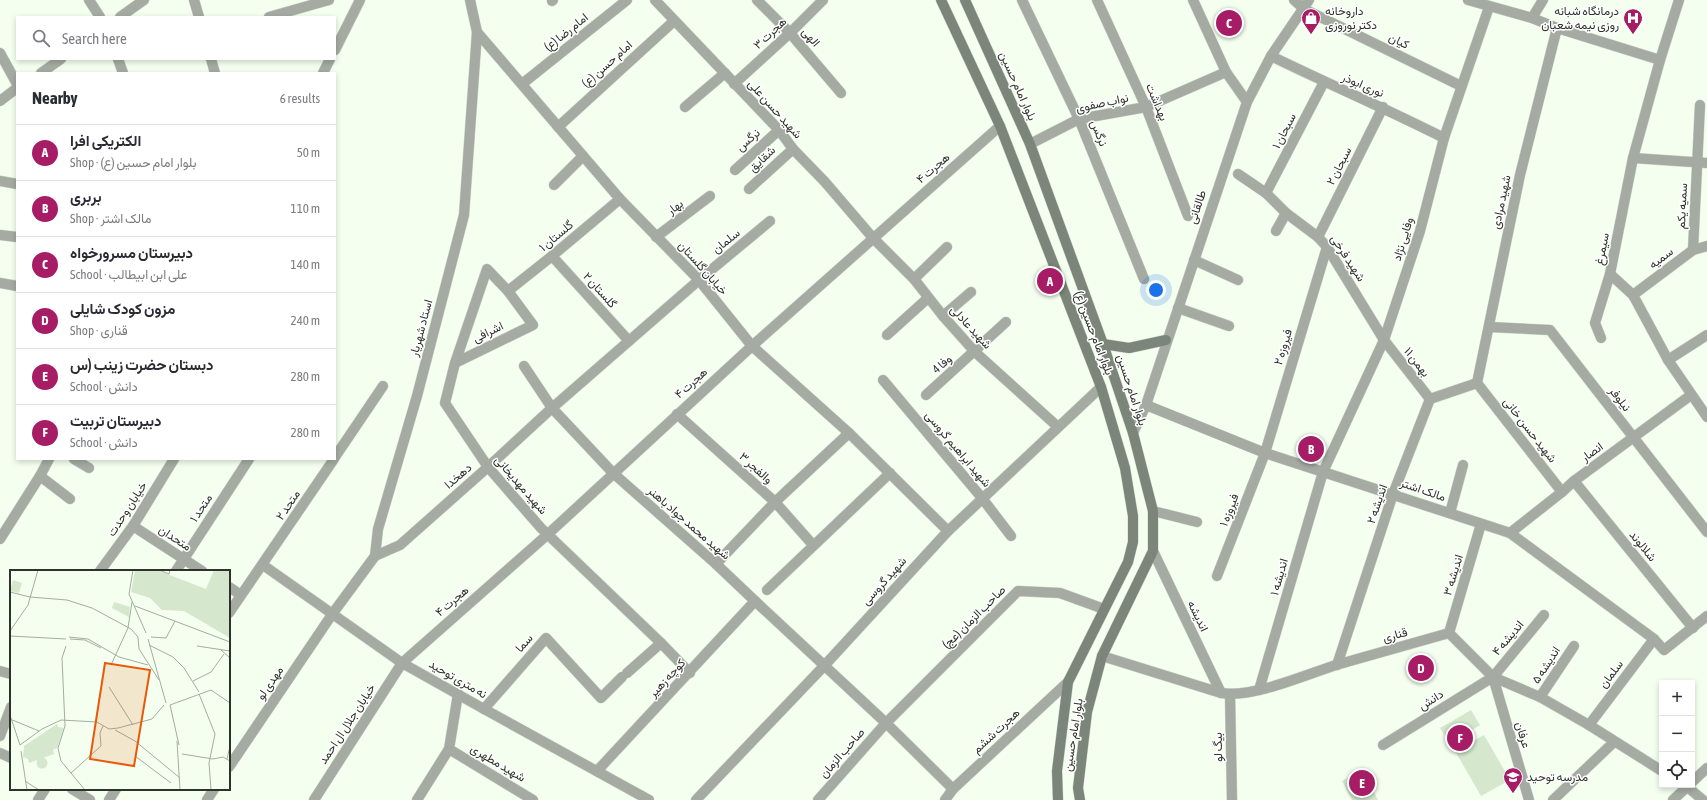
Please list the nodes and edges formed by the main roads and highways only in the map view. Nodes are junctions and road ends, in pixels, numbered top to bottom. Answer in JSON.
{"nodes":[{"id":1,"x":941,"y":0,"type":"edge"},
{"id":2,"x":965,"y":0,"type":"edge"},
{"id":3,"x":1166,"y":340,"type":"road end"},
{"id":4,"x":1104,"y":344,"type":"junction"},
{"id":5,"x":1068,"y":682,"type":"joint"},
{"id":6,"x":1058,"y":800,"type":"edge"},
{"id":7,"x":1080,"y":800,"type":"edge"}],
"edges":[{"from":1,"to":5,"type":"main road","name":"بلوار امام حسین (ع)"},
{"from":2,"to":4,"type":"main road","name":"بلوار امام حسین"},
{"from":3,"to":4,"type":"main road"},
{"from":4,"to":7,"type":"main road","name":"بلوار امام حسین"},
{"from":5,"to":6,"type":"main road","name":"بلوار امام حسین"}]}
